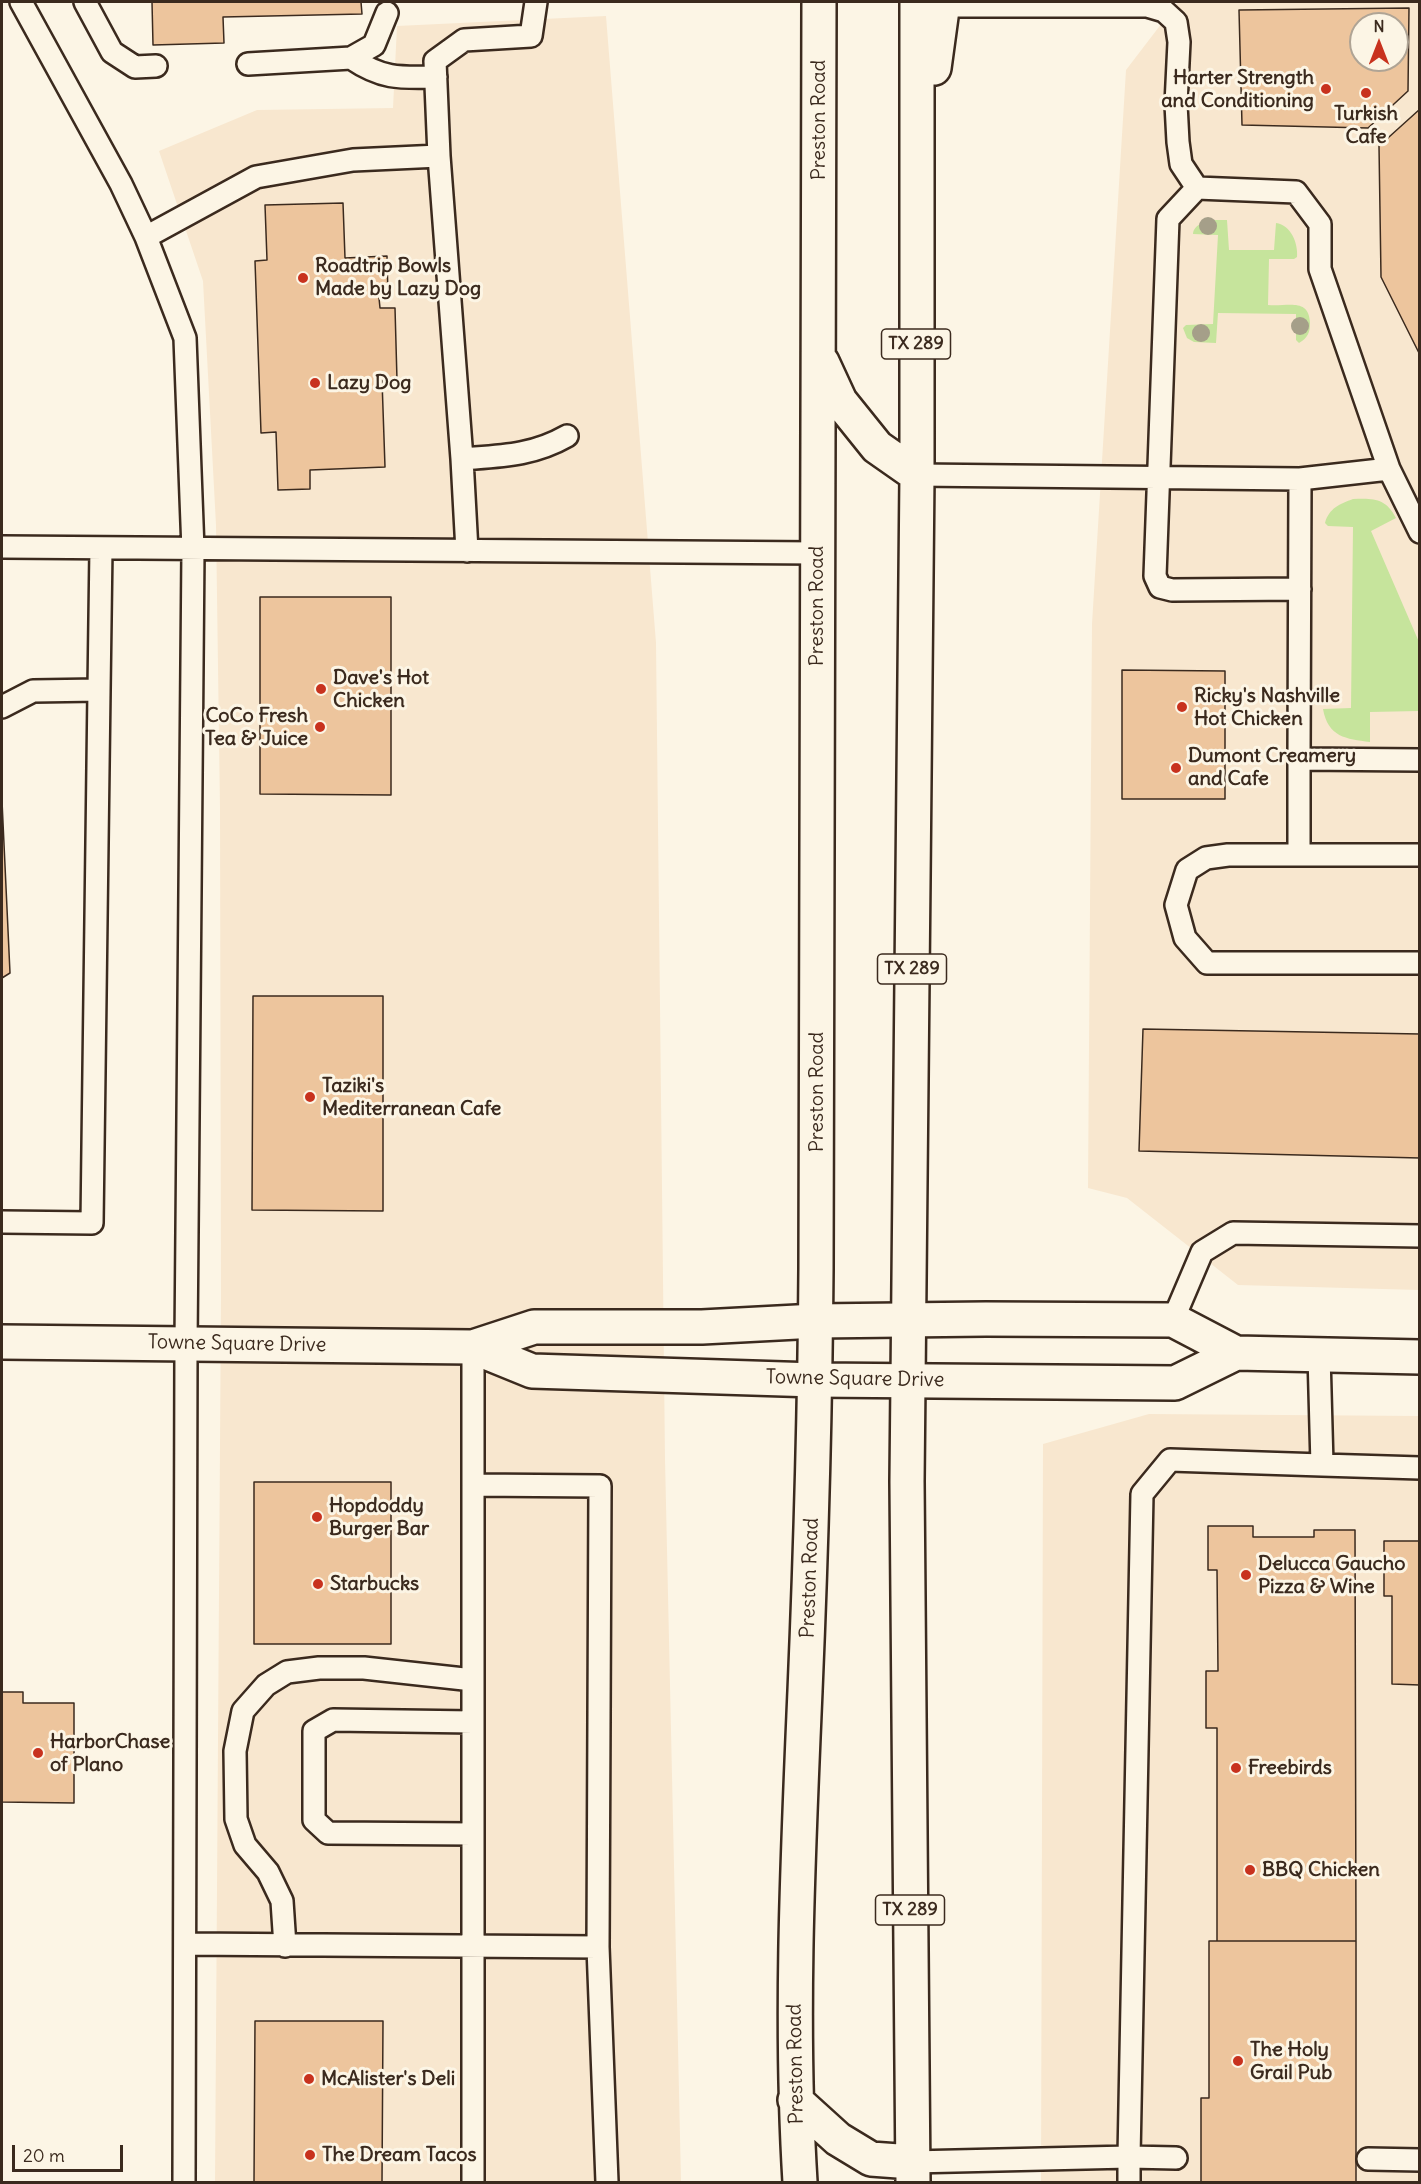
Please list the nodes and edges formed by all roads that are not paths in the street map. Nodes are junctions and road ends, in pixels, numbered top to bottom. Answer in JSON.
{"nodes":[{"id":1,"x":21,"y":2,"type":"edge"},
{"id":2,"x":85,"y":2,"type":"edge"},
{"id":3,"x":536,"y":2,"type":"edge"},
{"id":4,"x":934,"y":3,"type":"edge"},
{"id":5,"x":817,"y":9,"type":"edge"},
{"id":6,"x":387,"y":13,"type":"dead end"},
{"id":7,"x":351,"y":58,"type":"junction"},
{"id":8,"x":248,"y":64,"type":"dead end"},
{"id":9,"x":156,"y":66,"type":"dead end"},
{"id":10,"x":436,"y":77,"type":"junction"},
{"id":11,"x":439,"y":156,"type":"junction"},
{"id":12,"x":1197,"y":188,"type":"junction"},
{"id":13,"x":146,"y":237,"type":"junction"},
{"id":14,"x":818,"y":354,"type":"junction"},
{"id":15,"x":567,"y":436,"type":"dead end"},
{"id":16,"x":462,"y":459,"type":"junction"},
{"id":17,"x":1389,"y":469,"type":"junction"},
{"id":18,"x":917,"y":475,"type":"junction"},
{"id":19,"x":1157,"y":478,"type":"junction"},
{"id":20,"x":1300,"y":479,"type":"junction"},
{"id":21,"x":1412,"y":501,"type":"edge"},
{"id":22,"x":1419,"y":532,"type":"edge"},
{"id":23,"x":2,"y":547,"type":"edge"},
{"id":24,"x":101,"y":549,"type":"junction"},
{"id":25,"x":193,"y":550,"type":"junction"},
{"id":26,"x":467,"y":551,"type":"junction"},
{"id":27,"x":817,"y":553,"type":"junction"},
{"id":28,"x":1300,"y":589,"type":"junction"},
{"id":29,"x":99,"y":690,"type":"junction"},
{"id":30,"x":2,"y":707,"type":"edge"},
{"id":31,"x":1299,"y":759,"type":"junction"},
{"id":32,"x":1419,"y":760,"type":"edge"},
{"id":33,"x":1299,"y":855,"type":"junction"},
{"id":34,"x":1419,"y":855,"type":"edge"},
{"id":35,"x":1419,"y":963,"type":"edge"},
{"id":36,"x":2,"y":1222,"type":"edge"},
{"id":37,"x":1419,"y":1236,"type":"edge"},
{"id":38,"x":1173,"y":1320,"type":"junction"},
{"id":39,"x":816,"y":1321,"type":"junction"},
{"id":40,"x":908,"y":1321,"type":"junction"},
{"id":41,"x":2,"y":1342,"type":"edge"},
{"id":42,"x":186,"y":1343,"type":"junction"},
{"id":43,"x":473,"y":1347,"type":"junction"},
{"id":44,"x":1236,"y":1353,"type":"junction"},
{"id":45,"x":1319,"y":1355,"type":"junction"},
{"id":46,"x":1419,"y":1357,"type":"edge"},
{"id":47,"x":815,"y":1380,"type":"junction"},
{"id":48,"x":908,"y":1380,"type":"junction"},
{"id":49,"x":1322,"y":1465,"type":"junction"},
{"id":50,"x":1419,"y":1467,"type":"edge"},
{"id":51,"x":473,"y":1485,"type":"junction"},
{"id":52,"x":473,"y":1680,"type":"junction"},
{"id":53,"x":473,"y":1722,"type":"junction"},
{"id":54,"x":473,"y":1834,"type":"junction"},
{"id":55,"x":185,"y":1944,"type":"junction"},
{"id":56,"x":285,"y":1946,"type":"junction"},
{"id":57,"x":473,"y":1947,"type":"junction"},
{"id":58,"x":598,"y":1947,"type":"junction"},
{"id":59,"x":795,"y":2100,"type":"junction"},
{"id":60,"x":1129,"y":2157,"type":"junction"},
{"id":61,"x":1176,"y":2158,"type":"dead end"},
{"id":62,"x":1368,"y":2159,"type":"dead end"},
{"id":63,"x":1419,"y":2160,"type":"edge"},
{"id":64,"x":912,"y":2172,"type":"edge"},
{"id":65,"x":184,"y":2182,"type":"edge"},
{"id":66,"x":473,"y":2182,"type":"edge"},
{"id":67,"x":607,"y":2182,"type":"edge"},
{"id":68,"x":800,"y":2182,"type":"edge"},
{"id":69,"x":1129,"y":2182,"type":"edge"}],
"edges":[{"from":1,"to":13,"type":"lane"},
{"from":2,"to":9,"type":"lane"},
{"from":3,"to":10,"type":"lane"},
{"from":4,"to":12,"type":"lane"},
{"from":4,"to":18,"type":"main road","number":"TX 289"},
{"from":5,"to":14,"type":"main road","name":"Preston Road"},
{"from":6,"to":7,"type":"lane"},
{"from":7,"to":8,"type":"lane"},
{"from":7,"to":10,"type":"lane"},
{"from":10,"to":11,"type":"lane"},
{"from":11,"to":13,"type":"lane"},
{"from":11,"to":16,"type":"lane"},
{"from":12,"to":17,"type":"lane"},
{"from":12,"to":19,"type":"lane"},
{"from":13,"to":25,"type":"lane"},
{"from":14,"to":18,"type":"main road"},
{"from":14,"to":27,"type":"main road","name":"Preston Road"},
{"from":15,"to":16,"type":"lane"},
{"from":16,"to":26,"type":"lane"},
{"from":17,"to":20,"type":"lane"},
{"from":17,"to":21,"type":"lane"},
{"from":18,"to":19,"type":"lane"},
{"from":18,"to":40,"type":"main road","number":"TX 289"},
{"from":19,"to":20,"type":"lane"},
{"from":19,"to":28,"type":"lane"},
{"from":20,"to":28,"type":"lane"},
{"from":21,"to":22,"type":"lane"},
{"from":23,"to":24,"type":"lane"},
{"from":24,"to":25,"type":"lane"},
{"from":24,"to":29,"type":"lane"},
{"from":25,"to":26,"type":"lane"},
{"from":25,"to":42,"type":"lane"},
{"from":26,"to":27,"type":"lane"},
{"from":27,"to":39,"type":"main road","name":"Preston Road"},
{"from":28,"to":31,"type":"lane"},
{"from":29,"to":30,"type":"lane"},
{"from":29,"to":36,"type":"lane"},
{"from":31,"to":32,"type":"lane"},
{"from":31,"to":33,"type":"lane"},
{"from":33,"to":34,"type":"lane"},
{"from":33,"to":35,"type":"lane"},
{"from":37,"to":38,"type":"lane"},
{"from":38,"to":40,"type":"main road","name":"Towne Square Drive"},
{"from":38,"to":44,"type":"main road","name":"Towne Square Drive"},
{"from":39,"to":40,"type":"main road","name":"Towne Square Drive"},
{"from":39,"to":43,"type":"main road","name":"Towne Square Drive"},
{"from":39,"to":47,"type":"main road","name":"Preston Road"},
{"from":40,"to":48,"type":"main road","number":"TX 289"},
{"from":41,"to":42,"type":"main road","name":"Towne Square Drive"},
{"from":42,"to":43,"type":"main road","name":"Towne Square Drive"},
{"from":42,"to":55,"type":"lane"},
{"from":43,"to":47,"type":"main road","name":"Towne Square Drive"},
{"from":43,"to":51,"type":"lane"},
{"from":44,"to":45,"type":"main road","name":"Towne Square Drive"},
{"from":44,"to":48,"type":"main road","name":"Towne Square Drive"},
{"from":45,"to":46,"type":"main road","name":"Towne Square Drive"},
{"from":45,"to":49,"type":"lane"},
{"from":47,"to":48,"type":"main road","name":"Towne Square Drive"},
{"from":47,"to":59,"type":"main road","name":"Preston Road"},
{"from":48,"to":64,"type":"main road","number":"TX 289"},
{"from":49,"to":50,"type":"lane"},
{"from":49,"to":60,"type":"lane"},
{"from":51,"to":52,"type":"lane"},
{"from":51,"to":58,"type":"lane"},
{"from":52,"to":53,"type":"lane"},
{"from":52,"to":56,"type":"lane"},
{"from":53,"to":54,"type":"lane"},
{"from":53,"to":54,"type":"lane"},
{"from":54,"to":57,"type":"lane"},
{"from":55,"to":56,"type":"lane"},
{"from":55,"to":65,"type":"lane"},
{"from":56,"to":57,"type":"lane"},
{"from":57,"to":58,"type":"lane"},
{"from":57,"to":66,"type":"lane"},
{"from":58,"to":67,"type":"lane"},
{"from":59,"to":64,"type":"main road"},
{"from":59,"to":68,"type":"main road","name":"Preston Road"},
{"from":60,"to":61,"type":"lane"},
{"from":60,"to":64,"type":"lane"},
{"from":60,"to":69,"type":"lane"},
{"from":62,"to":63,"type":"lane"}]}
